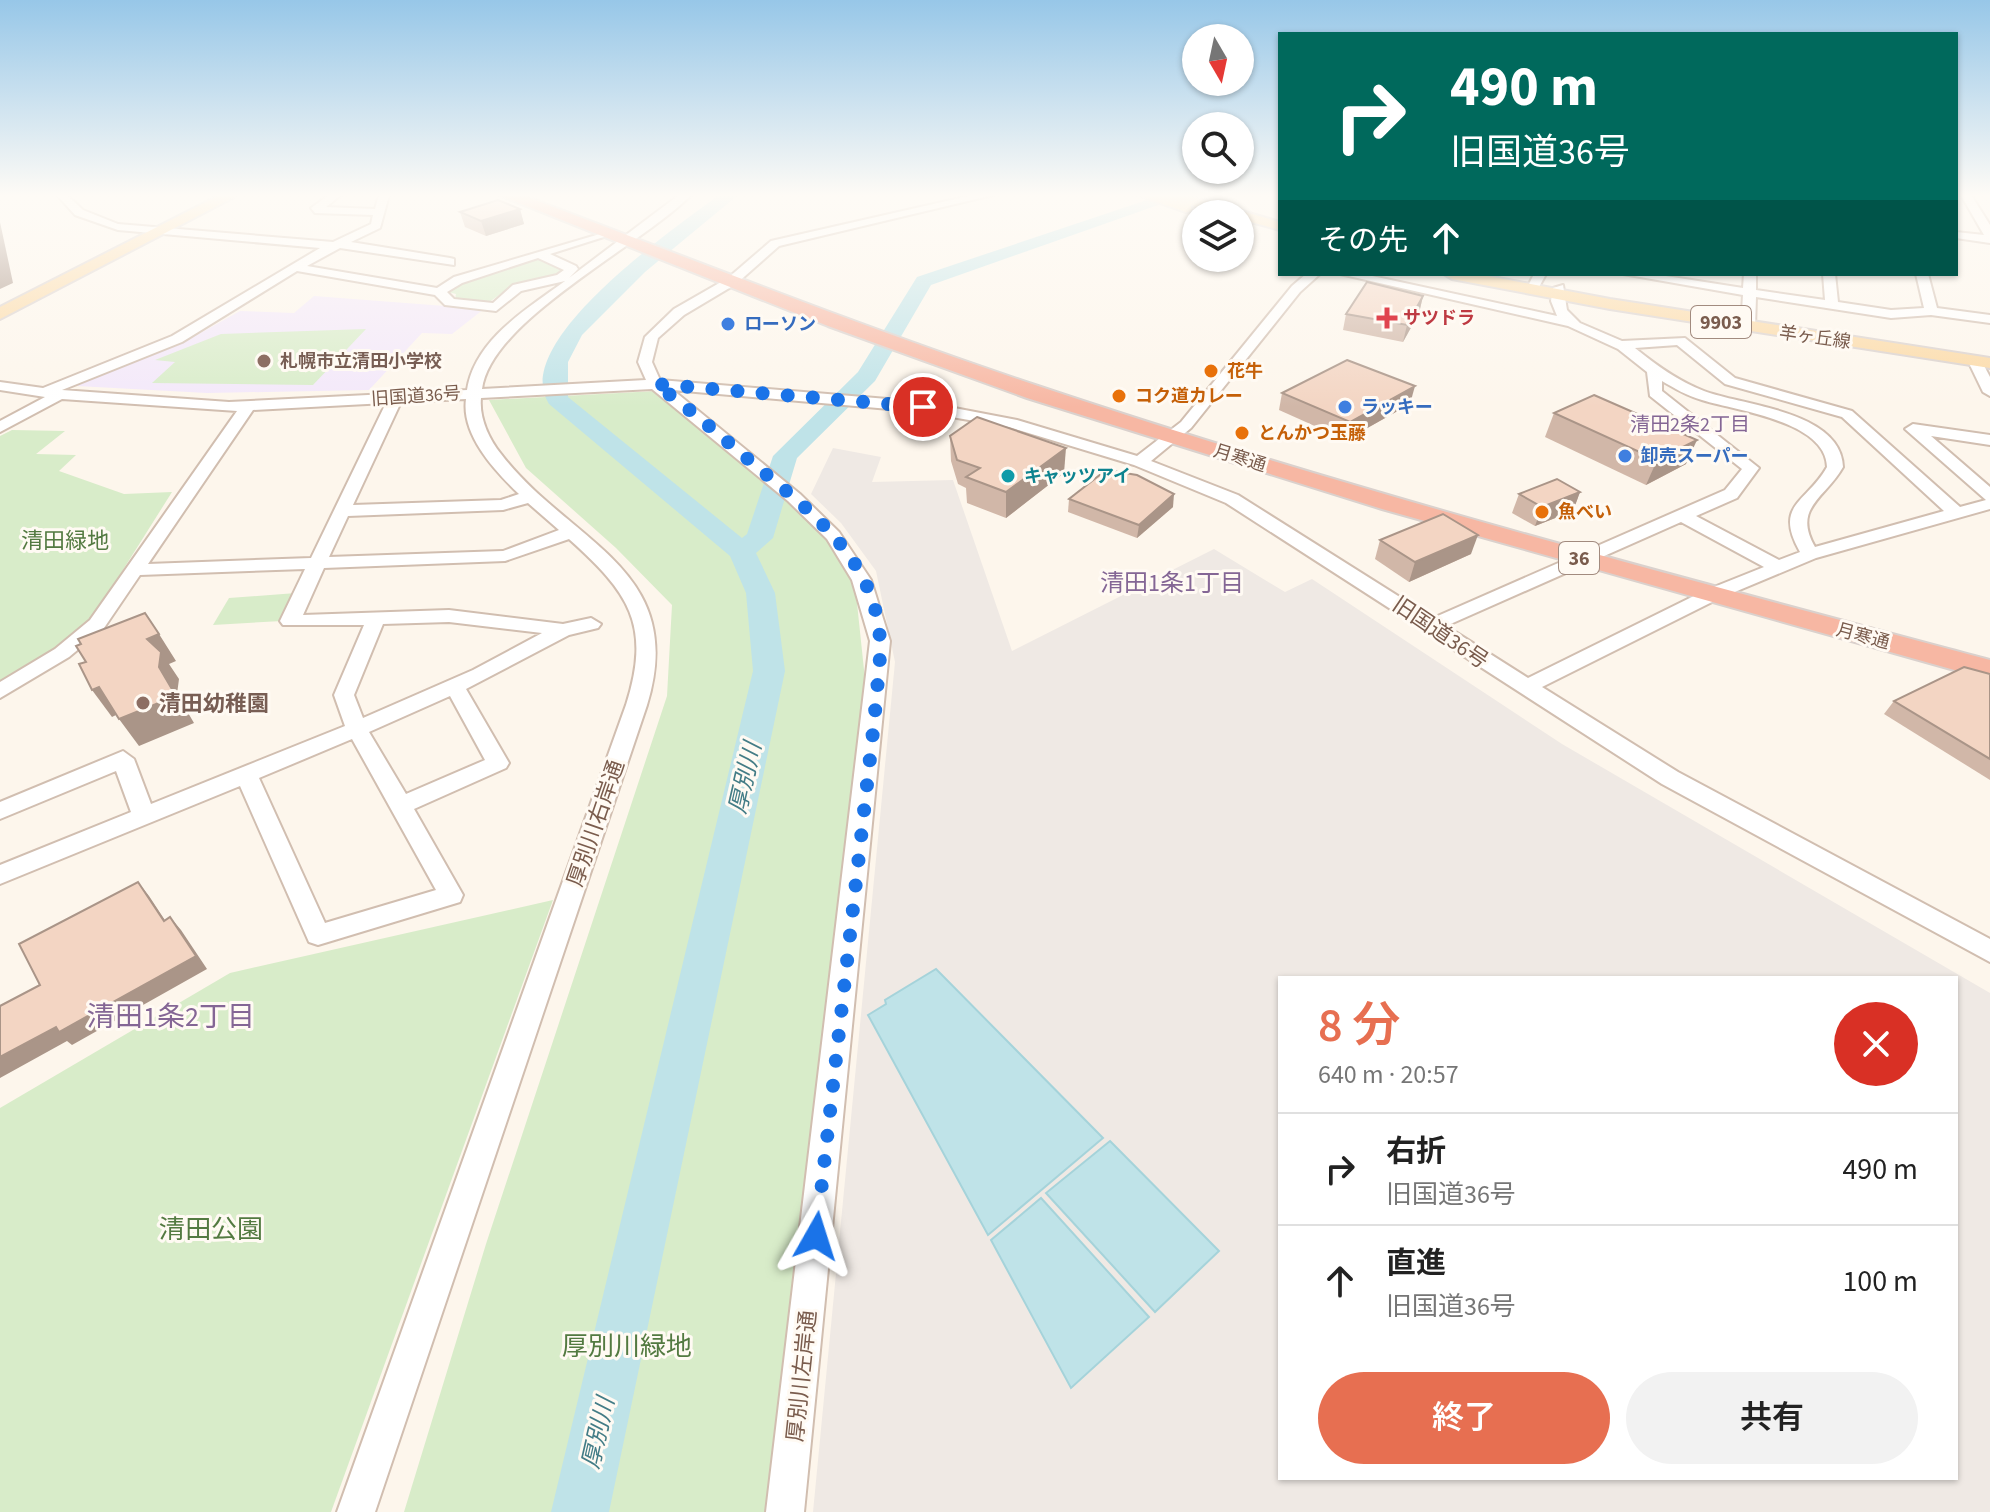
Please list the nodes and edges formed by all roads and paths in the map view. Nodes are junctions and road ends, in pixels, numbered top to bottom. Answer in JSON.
{"nodes":[{"id":1,"x":82,"y":266,"type":"edge"},
{"id":2,"x":90,"y":266,"type":"edge"},
{"id":3,"x":297,"y":266,"type":"edge"},
{"id":4,"x":503,"y":266,"type":"edge"},
{"id":5,"x":564,"y":266,"type":"edge"},
{"id":6,"x":602,"y":266,"type":"edge"},
{"id":7,"x":690,"y":266,"type":"edge"},
{"id":8,"x":749,"y":266,"type":"edge"},
{"id":9,"x":294,"y":267,"type":"junction"},
{"id":10,"x":1312,"y":276,"type":"edge"},
{"id":11,"x":1355,"y":276,"type":"edge"},
{"id":12,"x":1464,"y":276,"type":"edge"},
{"id":13,"x":1509,"y":276,"type":"edge"},
{"id":14,"x":1652,"y":276,"type":"edge"},
{"id":15,"x":1750,"y":276,"type":"edge"},
{"id":16,"x":1829,"y":276,"type":"edge"},
{"id":17,"x":1922,"y":276,"type":"edge"},
{"id":18,"x":1675,"y":278,"type":"edge"},
{"id":19,"x":1538,"y":279,"type":"edge"},
{"id":20,"x":732,"y":281,"type":"junction"},
{"id":21,"x":439,"y":292,"type":"junction"},
{"id":22,"x":1558,"y":292,"type":"junction"},
{"id":23,"x":1749,"y":293,"type":"junction"},
{"id":24,"x":0,"y":305,"type":"edge"},
{"id":25,"x":1832,"y":305,"type":"junction"},
{"id":26,"x":1931,"y":311,"type":"junction"},
{"id":27,"x":0,"y":314,"type":"edge"},
{"id":28,"x":1990,"y":319,"type":"edge"},
{"id":29,"x":1568,"y":322,"type":"junction"},
{"id":30,"x":1748,"y":323,"type":"junction"},
{"id":31,"x":1620,"y":345,"type":"junction"},
{"id":32,"x":1985,"y":359,"type":"edge"},
{"id":33,"x":1654,"y":370,"type":"junction"},
{"id":34,"x":655,"y":384,"type":"junction"},
{"id":35,"x":0,"y":386,"type":"edge"},
{"id":36,"x":483,"y":392,"type":"junction"},
{"id":37,"x":1990,"y":392,"type":"edge"},
{"id":38,"x":52,"y":394,"type":"junction"},
{"id":39,"x":396,"y":397,"type":"junction"},
{"id":40,"x":248,"y":406,"type":"junction"},
{"id":41,"x":0,"y":427,"type":"edge"},
{"id":42,"x":1171,"y":437,"type":"junction"},
{"id":43,"x":1990,"y":440,"type":"edge"},
{"id":44,"x":1140,"y":462,"type":"junction"},
{"id":45,"x":531,"y":496,"type":"junction"},
{"id":46,"x":1990,"y":496,"type":"edge"},
{"id":47,"x":1990,"y":504,"type":"edge"},
{"id":48,"x":342,"y":511,"type":"junction"},
{"id":49,"x":1956,"y":513,"type":"junction"},
{"id":50,"x":1681,"y":515,"type":"junction"},
{"id":51,"x":571,"y":532,"type":"junction"},
{"id":52,"x":1810,"y":554,"type":"junction"},
{"id":53,"x":1581,"y":559,"type":"junction"},
{"id":54,"x":318,"y":563,"type":"junction"},
{"id":55,"x":1778,"y":567,"type":"junction"},
{"id":56,"x":134,"y":570,"type":"junction"},
{"id":57,"x":1711,"y":595,"type":"junction"},
{"id":58,"x":376,"y":618,"type":"junction"},
{"id":59,"x":591,"y":624,"type":"dead end"},
{"id":60,"x":1433,"y":625,"type":"junction"},
{"id":61,"x":563,"y":630,"type":"junction"},
{"id":62,"x":1990,"y":670,"type":"edge"},
{"id":63,"x":455,"y":687,"type":"junction"},
{"id":64,"x":1524,"y":688,"type":"junction"},
{"id":65,"x":0,"y":691,"type":"edge"},
{"id":66,"x":357,"y":729,"type":"junction"},
{"id":67,"x":246,"y":774,"type":"junction"},
{"id":68,"x":403,"y":805,"type":"junction"},
{"id":69,"x":0,"y":811,"type":"edge"},
{"id":70,"x":144,"y":815,"type":"junction"},
{"id":71,"x":0,"y":875,"type":"edge"},
{"id":72,"x":1990,"y":951,"type":"edge"},
{"id":73,"x":356,"y":1512,"type":"edge"},
{"id":74,"x":785,"y":1512,"type":"edge"}],
"edges":[{"from":1,"to":24,"type":"main road"},
{"from":2,"to":27,"type":"main road"},
{"from":3,"to":9,"type":"street"},
{"from":4,"to":21,"type":"street"},
{"from":5,"to":21,"type":"street"},
{"from":6,"to":36,"type":"street","name":"厚別川右岸通"},
{"from":7,"to":20,"type":"highway","name":"月寒通","number":"36"},
{"from":8,"to":20,"type":"street"},
{"from":9,"to":21,"type":"street"},
{"from":9,"to":38,"type":"street"},
{"from":10,"to":42,"type":"street"},
{"from":11,"to":29,"type":"street"},
{"from":12,"to":22,"type":"main road","name":"羊ヶ丘線","number":"9903"},
{"from":13,"to":19,"type":"main road","name":"羊ヶ丘線","number":"9903"},
{"from":14,"to":18,"type":"street"},
{"from":15,"to":23,"type":"street"},
{"from":16,"to":25,"type":"street"},
{"from":17,"to":26,"type":"street"},
{"from":18,"to":23,"type":"street"},
{"from":19,"to":22,"type":"main road","name":"羊ヶ丘線","number":"9903"},
{"from":20,"to":34,"type":"street"},
{"from":20,"to":42,"type":"highway","name":"月寒通","number":"36"},
{"from":22,"to":29,"type":"street"},
{"from":22,"to":30,"type":"main road","name":"羊ヶ丘線","number":"9903"},
{"from":23,"to":25,"type":"street"},
{"from":23,"to":30,"type":"street"},
{"from":25,"to":26,"type":"street"},
{"from":26,"to":28,"type":"street"},
{"from":29,"to":31,"type":"street"},
{"from":30,"to":32,"type":"main road","name":"羊ヶ丘線","number":"9903"},
{"from":31,"to":33,"type":"street"},
{"from":31,"to":49,"type":"street"},
{"from":32,"to":37,"type":"street"},
{"from":33,"to":50,"type":"street"},
{"from":33,"to":52,"type":"street"},
{"from":34,"to":36,"type":"street","name":"旧国道36号"},
{"from":34,"to":44,"type":"street","name":"旧国道36号"},
{"from":34,"to":74,"type":"street","name":"厚別川左岸通"},
{"from":35,"to":38,"type":"street","name":"旧国道36号"},
{"from":36,"to":39,"type":"street","name":"旧国道36号"},
{"from":36,"to":45,"type":"street","name":"厚別川右岸通"},
{"from":38,"to":40,"type":"street","name":"旧国道36号"},
{"from":38,"to":41,"type":"street"},
{"from":39,"to":40,"type":"street","name":"旧国道36号"},
{"from":39,"to":48,"type":"street"},
{"from":40,"to":56,"type":"street"},
{"from":42,"to":44,"type":"street"},
{"from":42,"to":53,"type":"highway","name":"月寒通","number":"36"},
{"from":43,"to":46,"type":"street"},
{"from":44,"to":60,"type":"street","name":"旧国道36号"},
{"from":45,"to":48,"type":"street"},
{"from":45,"to":51,"type":"street","name":"厚別川右岸通"},
{"from":47,"to":49,"type":"street"},
{"from":48,"to":54,"type":"street"},
{"from":49,"to":52,"type":"street"},
{"from":50,"to":53,"type":"street"},
{"from":50,"to":55,"type":"street"},
{"from":51,"to":54,"type":"street"},
{"from":51,"to":73,"type":"street","name":"厚別川右岸通"},
{"from":52,"to":55,"type":"street"},
{"from":53,"to":57,"type":"highway","name":"月寒通","number":"36"},
{"from":53,"to":60,"type":"street"},
{"from":54,"to":56,"type":"street"},
{"from":54,"to":58,"type":"street"},
{"from":55,"to":57,"type":"street"},
{"from":56,"to":65,"type":"street"},
{"from":57,"to":62,"type":"highway","name":"月寒通","number":"36"},
{"from":57,"to":64,"type":"street"},
{"from":58,"to":61,"type":"street"},
{"from":58,"to":66,"type":"street"},
{"from":59,"to":61,"type":"street"},
{"from":60,"to":64,"type":"street","name":"旧国道36号"},
{"from":61,"to":63,"type":"street"},
{"from":63,"to":66,"type":"street"},
{"from":63,"to":68,"type":"street"},
{"from":64,"to":72,"type":"street","name":"旧国道36号"},
{"from":66,"to":67,"type":"street"},
{"from":66,"to":68,"type":"street"},
{"from":67,"to":68,"type":"street"},
{"from":67,"to":70,"type":"street"},
{"from":69,"to":70,"type":"street"},
{"from":70,"to":71,"type":"street"}]}
